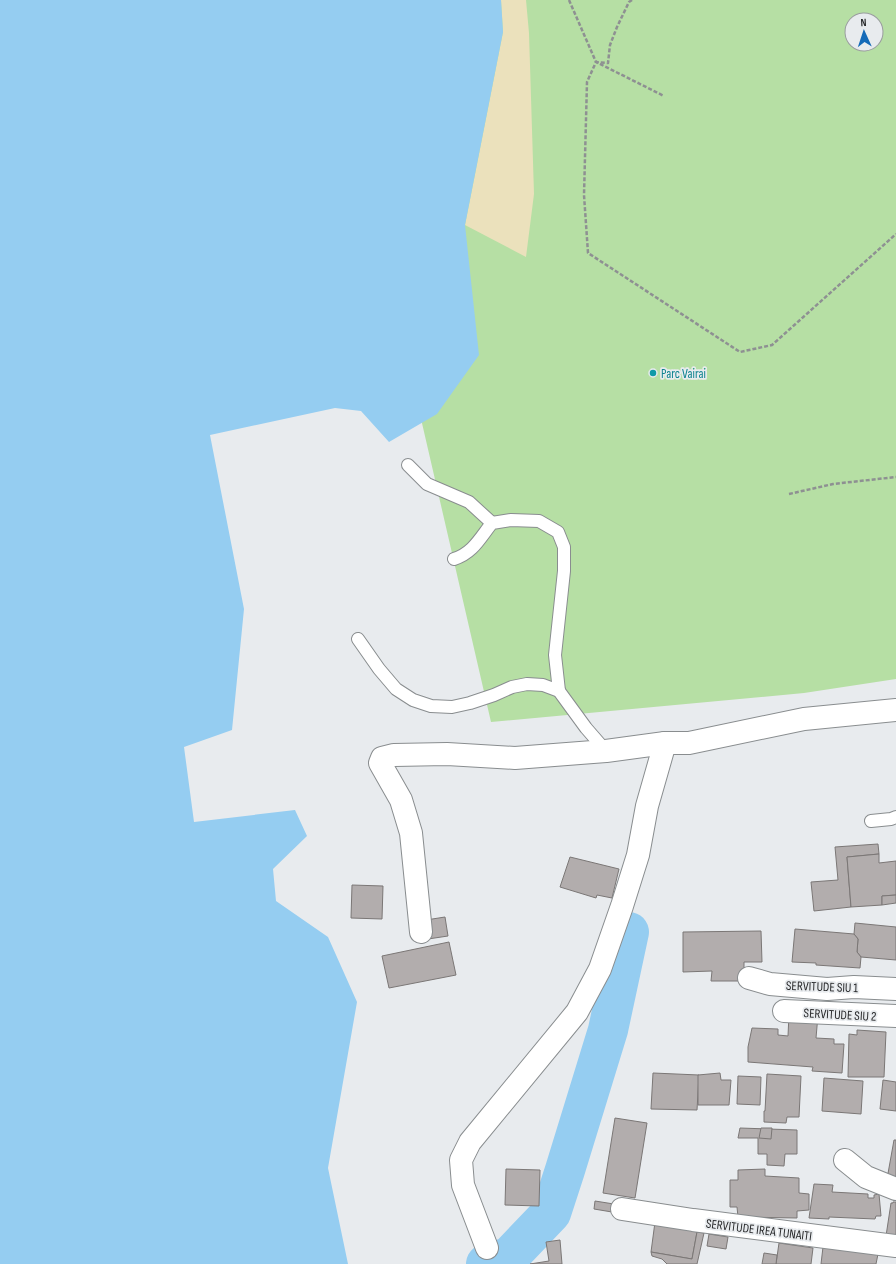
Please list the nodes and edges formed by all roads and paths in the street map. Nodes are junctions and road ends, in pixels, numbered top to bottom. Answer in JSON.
{"nodes":[{"id":1,"x":569,"y":0,"type":"edge"},
{"id":2,"x":632,"y":0,"type":"edge"},
{"id":3,"x":596,"y":62,"type":"junction"},
{"id":4,"x":664,"y":96,"type":"dead end"},
{"id":5,"x":896,"y":234,"type":"edge"},
{"id":6,"x":408,"y":465,"type":"dead end"},
{"id":7,"x":896,"y":477,"type":"edge"},
{"id":8,"x":789,"y":494,"type":"dead end"},
{"id":9,"x":492,"y":523,"type":"junction"},
{"id":10,"x":454,"y":559,"type":"dead end"},
{"id":11,"x":358,"y":639,"type":"dead end"},
{"id":12,"x":559,"y":691,"type":"junction"},
{"id":13,"x":896,"y":710,"type":"edge"},
{"id":14,"x":665,"y":744,"type":"junction"},
{"id":15,"x":606,"y":751,"type":"junction"},
{"id":16,"x":896,"y":817,"type":"edge"},
{"id":17,"x":871,"y":821,"type":"dead end"},
{"id":18,"x":421,"y":932,"type":"dead end"},
{"id":19,"x":749,"y":978,"type":"dead end"},
{"id":20,"x":896,"y":989,"type":"edge"},
{"id":21,"x":784,"y":1011,"type":"dead end"},
{"id":22,"x":896,"y":1016,"type":"edge"},
{"id":23,"x":845,"y":1160,"type":"dead end"},
{"id":24,"x":896,"y":1189,"type":"edge"},
{"id":25,"x":622,"y":1209,"type":"dead end"},
{"id":26,"x":896,"y":1246,"type":"edge"},
{"id":27,"x":487,"y":1248,"type":"dead end"}],
"edges":[{"from":1,"to":3,"type":"path"},
{"from":2,"to":3,"type":"path"},
{"from":3,"to":4,"type":"path"},
{"from":3,"to":5,"type":"path"},
{"from":6,"to":9,"type":"lane"},
{"from":7,"to":8,"type":"path"},
{"from":9,"to":10,"type":"lane"},
{"from":9,"to":12,"type":"lane"},
{"from":11,"to":12,"type":"lane"},
{"from":12,"to":15,"type":"lane"},
{"from":13,"to":14,"type":"street"},
{"from":14,"to":15,"type":"street"},
{"from":14,"to":27,"type":"street"},
{"from":15,"to":18,"type":"street"},
{"from":16,"to":17,"type":"lane"},
{"from":19,"to":20,"type":"street","name":"SERVITUDE SIU 1"},
{"from":21,"to":22,"type":"street","name":"SERVITUDE SIU 2"},
{"from":23,"to":24,"type":"street"},
{"from":25,"to":26,"type":"street","name":"SERVITUDE IREA TUNAITI"}]}
